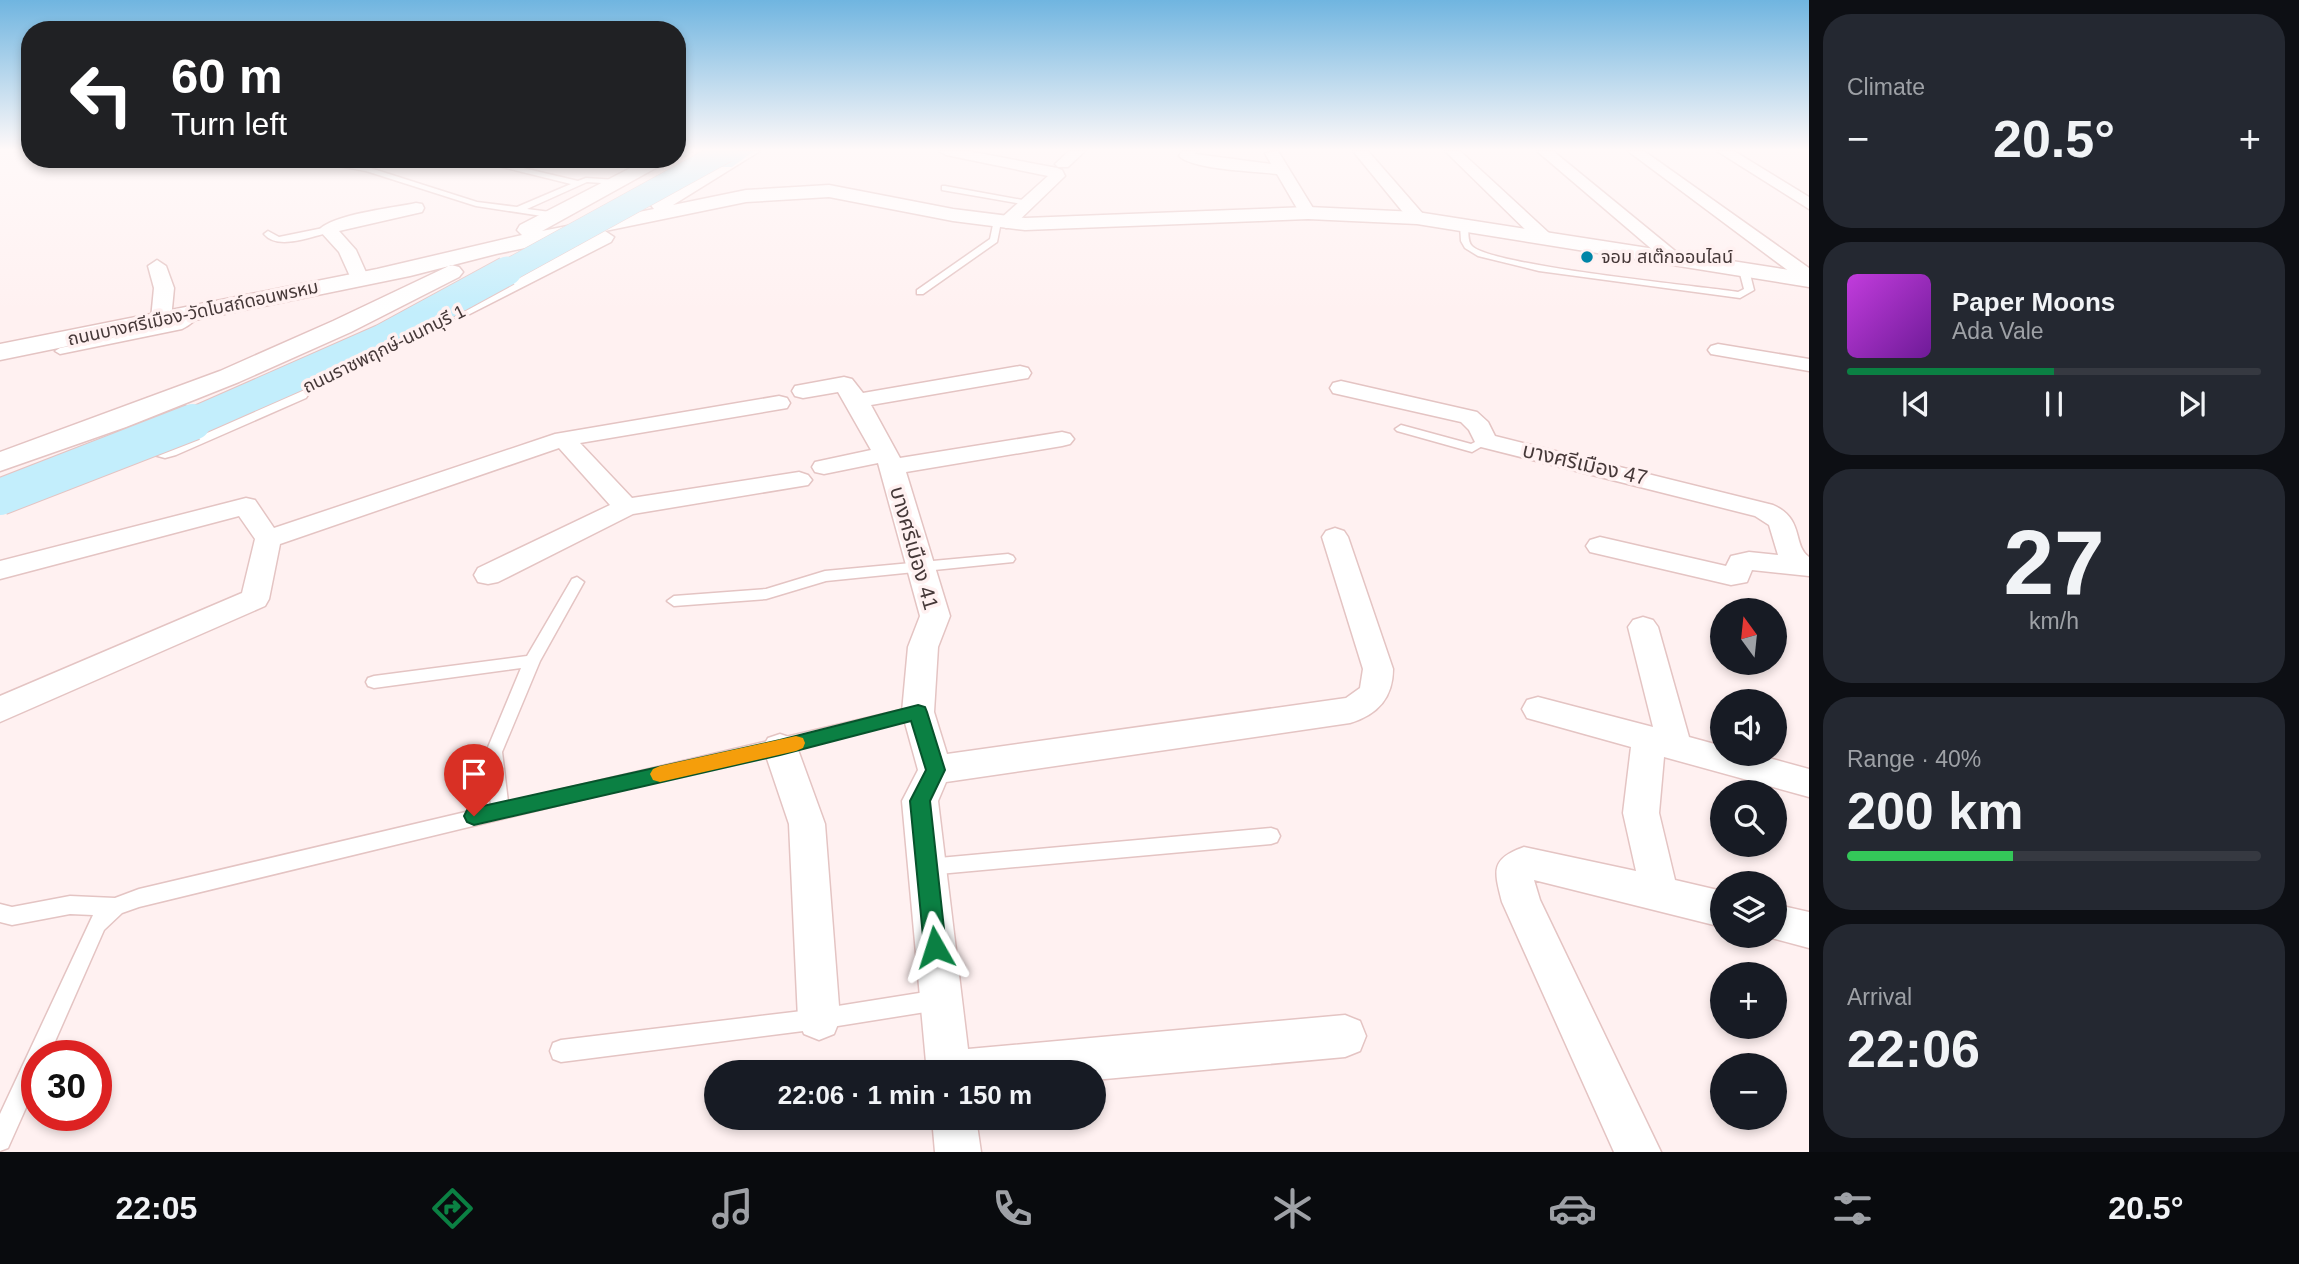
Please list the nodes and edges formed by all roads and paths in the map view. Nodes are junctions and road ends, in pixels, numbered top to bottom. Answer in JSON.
{"nodes":[{"id":1,"x":483,"y":205,"type":"edge"},
{"id":2,"x":530,"y":205,"type":"edge"},
{"id":3,"x":573,"y":205,"type":"edge"},
{"id":4,"x":604,"y":205,"type":"edge"},
{"id":5,"x":619,"y":205,"type":"edge"},
{"id":6,"x":627,"y":205,"type":"edge"},
{"id":7,"x":656,"y":205,"type":"edge"},
{"id":8,"x":703,"y":205,"type":"edge"},
{"id":9,"x":730,"y":205,"type":"edge"},
{"id":10,"x":868,"y":205,"type":"edge"},
{"id":11,"x":896,"y":205,"type":"edge"},
{"id":12,"x":1025,"y":205,"type":"edge"},
{"id":13,"x":1303,"y":205,"type":"edge"},
{"id":14,"x":1406,"y":205,"type":"edge"},
{"id":15,"x":1508,"y":205,"type":"edge"},
{"id":16,"x":1609,"y":205,"type":"edge"},
{"id":17,"x":1708,"y":205,"type":"edge"},
{"id":18,"x":416,"y":208,"type":"dead end"},
{"id":19,"x":917,"y":209,"type":"junction"},
{"id":20,"x":516,"y":211,"type":"junction"},
{"id":21,"x":1308,"y":214,"type":"junction"},
{"id":22,"x":555,"y":215,"type":"junction"},
{"id":23,"x":1417,"y":218,"type":"junction"},
{"id":24,"x":1001,"y":222,"type":"junction"},
{"id":25,"x":620,"y":224,"type":"junction"},
{"id":26,"x":1464,"y":225,"type":"junction"},
{"id":27,"x":328,"y":230,"type":"junction"},
{"id":28,"x":268,"y":234,"type":"dead end"},
{"id":29,"x":1542,"y":237,"type":"junction"},
{"id":30,"x":488,"y":252,"type":"junction"},
{"id":31,"x":1674,"y":259,"type":"junction"},
{"id":32,"x":157,"y":266,"type":"dead end"},
{"id":33,"x":1744,"y":270,"type":"junction"},
{"id":34,"x":453,"y":271,"type":"junction"},
{"id":35,"x":1809,"y":279,"type":"edge"},
{"id":36,"x":349,"y":281,"type":"junction"},
{"id":37,"x":506,"y":288,"type":"junction"},
{"id":38,"x":920,"y":292,"type":"dead end"},
{"id":39,"x":197,"y":312,"type":"junction"},
{"id":40,"x":372,"y":313,"type":"junction"},
{"id":41,"x":162,"y":319,"type":"junction"},
{"id":42,"x":1718,"y":349,"type":"dead end"},
{"id":43,"x":60,"y":351,"type":"dead end"},
{"id":44,"x":0,"y":352,"type":"edge"},
{"id":45,"x":1809,"y":365,"type":"edge"},
{"id":46,"x":1020,"y":373,"type":"dead end"},
{"id":47,"x":1341,"y":388,"type":"dead end"},
{"id":48,"x":803,"y":391,"type":"dead end"},
{"id":49,"x":857,"y":401,"type":"junction"},
{"id":50,"x":779,"y":403,"type":"dead end"},
{"id":51,"x":1401,"y":429,"type":"dead end"},
{"id":52,"x":563,"y":439,"type":"junction"},
{"id":53,"x":1062,"y":439,"type":"dead end"},
{"id":54,"x":1485,"y":441,"type":"junction"},
{"id":55,"x":888,"y":461,"type":"junction"},
{"id":56,"x":0,"y":462,"type":"edge"},
{"id":57,"x":824,"y":467,"type":"dead end"},
{"id":58,"x":0,"y":479,"type":"edge"},
{"id":59,"x":799,"y":480,"type":"dead end"},
{"id":60,"x":0,"y":497,"type":"edge"},
{"id":61,"x":626,"y":507,"type":"junction"},
{"id":62,"x":0,"y":512,"type":"edge"},
{"id":63,"x":1335,"y":537,"type":"dead end"},
{"id":64,"x":268,"y":539,"type":"junction"},
{"id":65,"x":1600,"y":546,"type":"dead end"},
{"id":66,"x":1008,"y":559,"type":"dead end"},
{"id":67,"x":920,"y":566,"type":"junction"},
{"id":68,"x":1805,"y":566,"type":"edge"},
{"id":69,"x":0,"y":570,"type":"edge"},
{"id":70,"x":488,"y":575,"type":"dead end"},
{"id":71,"x":578,"y":582,"type":"dead end"},
{"id":72,"x":674,"y":601,"type":"dead end"},
{"id":73,"x":1643,"y":627,"type":"dead end"},
{"id":74,"x":532,"y":661,"type":"junction"},
{"id":75,"x":374,"y":681,"type":"dead end"},
{"id":76,"x":1538,"y":709,"type":"dead end"},
{"id":77,"x":0,"y":710,"type":"edge"},
{"id":78,"x":918,"y":712,"type":"junction"},
{"id":79,"x":1662,"y":743,"type":"junction"},
{"id":80,"x":780,"y":747,"type":"junction"},
{"id":81,"x":935,"y":770,"type":"junction"},
{"id":82,"x":1809,"y":783,"type":"edge"},
{"id":83,"x":500,"y":810,"type":"junction"},
{"id":84,"x":1271,"y":836,"type":"dead end"},
{"id":85,"x":927,"y":867,"type":"junction"},
{"id":86,"x":1659,"y":893,"type":"junction"},
{"id":87,"x":1710,"y":906,"type":"edge"},
{"id":88,"x":115,"y":908,"type":"junction"},
{"id":89,"x":0,"y":913,"type":"edge"},
{"id":90,"x":1787,"y":925,"type":"edge"},
{"id":91,"x":1809,"y":930,"type":"edge"},
{"id":92,"x":940,"y":1000,"type":"junction"},
{"id":93,"x":819,"y":1019,"type":"junction"},
{"id":94,"x":1345,"y":1036,"type":"dead end"},
{"id":95,"x":45,"y":1040,"type":"edge"},
{"id":96,"x":561,"y":1051,"type":"dead end"},
{"id":97,"x":948,"y":1060,"type":"edge"},
{"id":98,"x":1081,"y":1060,"type":"edge"},
{"id":99,"x":21,"y":1093,"type":"edge"},
{"id":100,"x":955,"y":1130,"type":"edge"},
{"id":101,"x":0,"y":1140,"type":"edge"},
{"id":102,"x":958,"y":1152,"type":"edge"},
{"id":103,"x":1638,"y":1152,"type":"edge"}],
"edges":[{"from":1,"to":20,"type":"lane"},
{"from":2,"to":20,"type":"lane"},
{"from":3,"to":22,"type":"street","name":"ถนนราชพฤกษ์-นนทบุรี 1"},
{"from":4,"to":25,"type":"street"},
{"from":5,"to":58,"type":"main road","name":"ถนนราชพฤกษ์-นนทบุรี 1"},
{"from":6,"to":60,"type":"main road","name":"ถนนราชพฤกษ์-นนทบุรี 1","bridge":true},
{"from":7,"to":25,"type":"street","name":"ถนนราชพฤกษ์-นนทบุรี 1"},
{"from":8,"to":25,"type":"street","name":"ถนนบางศรีเมือง-วัดโบสถ์ดอนพรหม"},
{"from":9,"to":25,"type":"street","name":"ถนนบางศรีเมือง-วัดโบสถ์ดอนพรหม"},
{"from":10,"to":19,"type":"street","name":"ถนนบางศรีเมือง-วัดโบสถ์ดอนพรหม"},
{"from":11,"to":19,"type":"street","name":"ถนนบางศรีเมือง-วัดโบสถ์ดอนพรหม"},
{"from":12,"to":24,"type":"street"},
{"from":13,"to":21,"type":"street"},
{"from":14,"to":23,"type":"street"},
{"from":15,"to":29,"type":"street"},
{"from":16,"to":31,"type":"street"},
{"from":17,"to":35,"type":"street"},
{"from":18,"to":27,"type":"street"},
{"from":19,"to":24,"type":"street","name":"ถนนบางศรีเมือง-วัดโบสถ์ดอนพรหม"},
{"from":20,"to":22,"type":"lane"},
{"from":21,"to":23,"type":"street","name":"ถนนบางศรีเมือง-วัดโบสถ์ดอนพรหม"},
{"from":21,"to":24,"type":"street","name":"ถนนบางศรีเมือง-วัดโบสถ์ดอนพรหม"},
{"from":22,"to":30,"type":"street","name":"ถนนราชพฤกษ์-นนทบุรี 1"},
{"from":23,"to":26,"type":"street","name":"ถนนบางศรีเมือง-วัดโบสถ์ดอนพรหม"},
{"from":24,"to":38,"type":"lane"},
{"from":25,"to":30,"type":"street","name":"ถนนบางศรีเมือง-วัดโบสถ์ดอนพรหม"},
{"from":25,"to":37,"type":"street","name":"ถนนราชพฤกษ์-นนทบุรี 1"},
{"from":26,"to":29,"type":"street","name":"ถนนบางศรีเมือง-วัดโบสถ์ดอนพรหม"},
{"from":26,"to":33,"type":"lane"},
{"from":27,"to":28,"type":"lane"},
{"from":27,"to":36,"type":"street"},
{"from":29,"to":31,"type":"street","name":"ถนนบางศรีเมือง-วัดโบสถ์ดอนพรหม"},
{"from":30,"to":34,"type":"street","name":"ถนนราชพฤกษ์-นนทบุรี 1"},
{"from":30,"to":36,"type":"street","name":"ถนนบางศรีเมือง-วัดโบสถ์ดอนพรหม"},
{"from":31,"to":33,"type":"street","name":"ถนนบางศรีเมือง-วัดโบสถ์ดอนพรหม"},
{"from":32,"to":41,"type":"street"},
{"from":33,"to":35,"type":"street","name":"ถนนบางศรีเมือง-วัดโบสถ์ดอนพรหม"},
{"from":34,"to":37,"type":"street"},
{"from":34,"to":40,"type":"street","name":"ถนนราชพฤกษ์-นนทบุรี 1"},
{"from":36,"to":39,"type":"street","name":"ถนนบางศรีเมือง-วัดโบสถ์ดอนพรหม"},
{"from":36,"to":40,"type":"street"},
{"from":37,"to":62,"type":"street","name":"ถนนราชพฤกษ์-นนทบุรี 1"},
{"from":39,"to":41,"type":"street","name":"ถนนบางศรีเมือง-วัดโบสถ์ดอนพรหม"},
{"from":39,"to":43,"type":"lane"},
{"from":40,"to":56,"type":"street","name":"ถนนราชพฤกษ์-นนทบุรี 1"},
{"from":41,"to":44,"type":"street","name":"ถนนบางศรีเมือง-วัดโบสถ์ดอนพรหม"},
{"from":42,"to":45,"type":"street"},
{"from":46,"to":49,"type":"street"},
{"from":47,"to":54,"type":"street"},
{"from":48,"to":49,"type":"street"},
{"from":49,"to":55,"type":"street","name":"บางศรีเมือง 41"},
{"from":50,"to":52,"type":"street"},
{"from":51,"to":54,"type":"lane"},
{"from":52,"to":61,"type":"street"},
{"from":52,"to":64,"type":"street"},
{"from":53,"to":55,"type":"street"},
{"from":54,"to":68,"type":"street","name":"บางศรีเมือง 47"},
{"from":55,"to":57,"type":"street"},
{"from":55,"to":67,"type":"street","name":"บางศรีเมือง 41"},
{"from":59,"to":61,"type":"street"},
{"from":61,"to":70,"type":"street"},
{"from":63,"to":81,"type":"street"},
{"from":64,"to":69,"type":"street"},
{"from":64,"to":77,"type":"street"},
{"from":65,"to":68,"type":"street"},
{"from":66,"to":67,"type":"lane"},
{"from":67,"to":72,"type":"lane"},
{"from":67,"to":78,"type":"street","name":"บางศรีเมือง 41"},
{"from":71,"to":74,"type":"lane"},
{"from":73,"to":79,"type":"street"},
{"from":74,"to":75,"type":"lane"},
{"from":74,"to":83,"type":"lane"},
{"from":76,"to":79,"type":"street"},
{"from":78,"to":80,"type":"lane"},
{"from":78,"to":81,"type":"street","name":"บางศรีเมือง 41"},
{"from":79,"to":82,"type":"street"},
{"from":79,"to":86,"type":"street"},
{"from":80,"to":83,"type":"lane"},
{"from":80,"to":93,"type":"street"},
{"from":81,"to":85,"type":"street"},
{"from":83,"to":88,"type":"lane"},
{"from":84,"to":85,"type":"lane"},
{"from":85,"to":92,"type":"street"},
{"from":86,"to":87,"type":"street"},
{"from":86,"to":103,"type":"street"},
{"from":88,"to":89,"type":"lane"},
{"from":88,"to":95,"type":"lane"},
{"from":90,"to":91,"type":"street"},
{"from":92,"to":93,"type":"lane"},
{"from":92,"to":97,"type":"street"},
{"from":93,"to":96,"type":"lane"},
{"from":94,"to":98,"type":"street"},
{"from":99,"to":101,"type":"lane"},
{"from":100,"to":102,"type":"street"}]}
